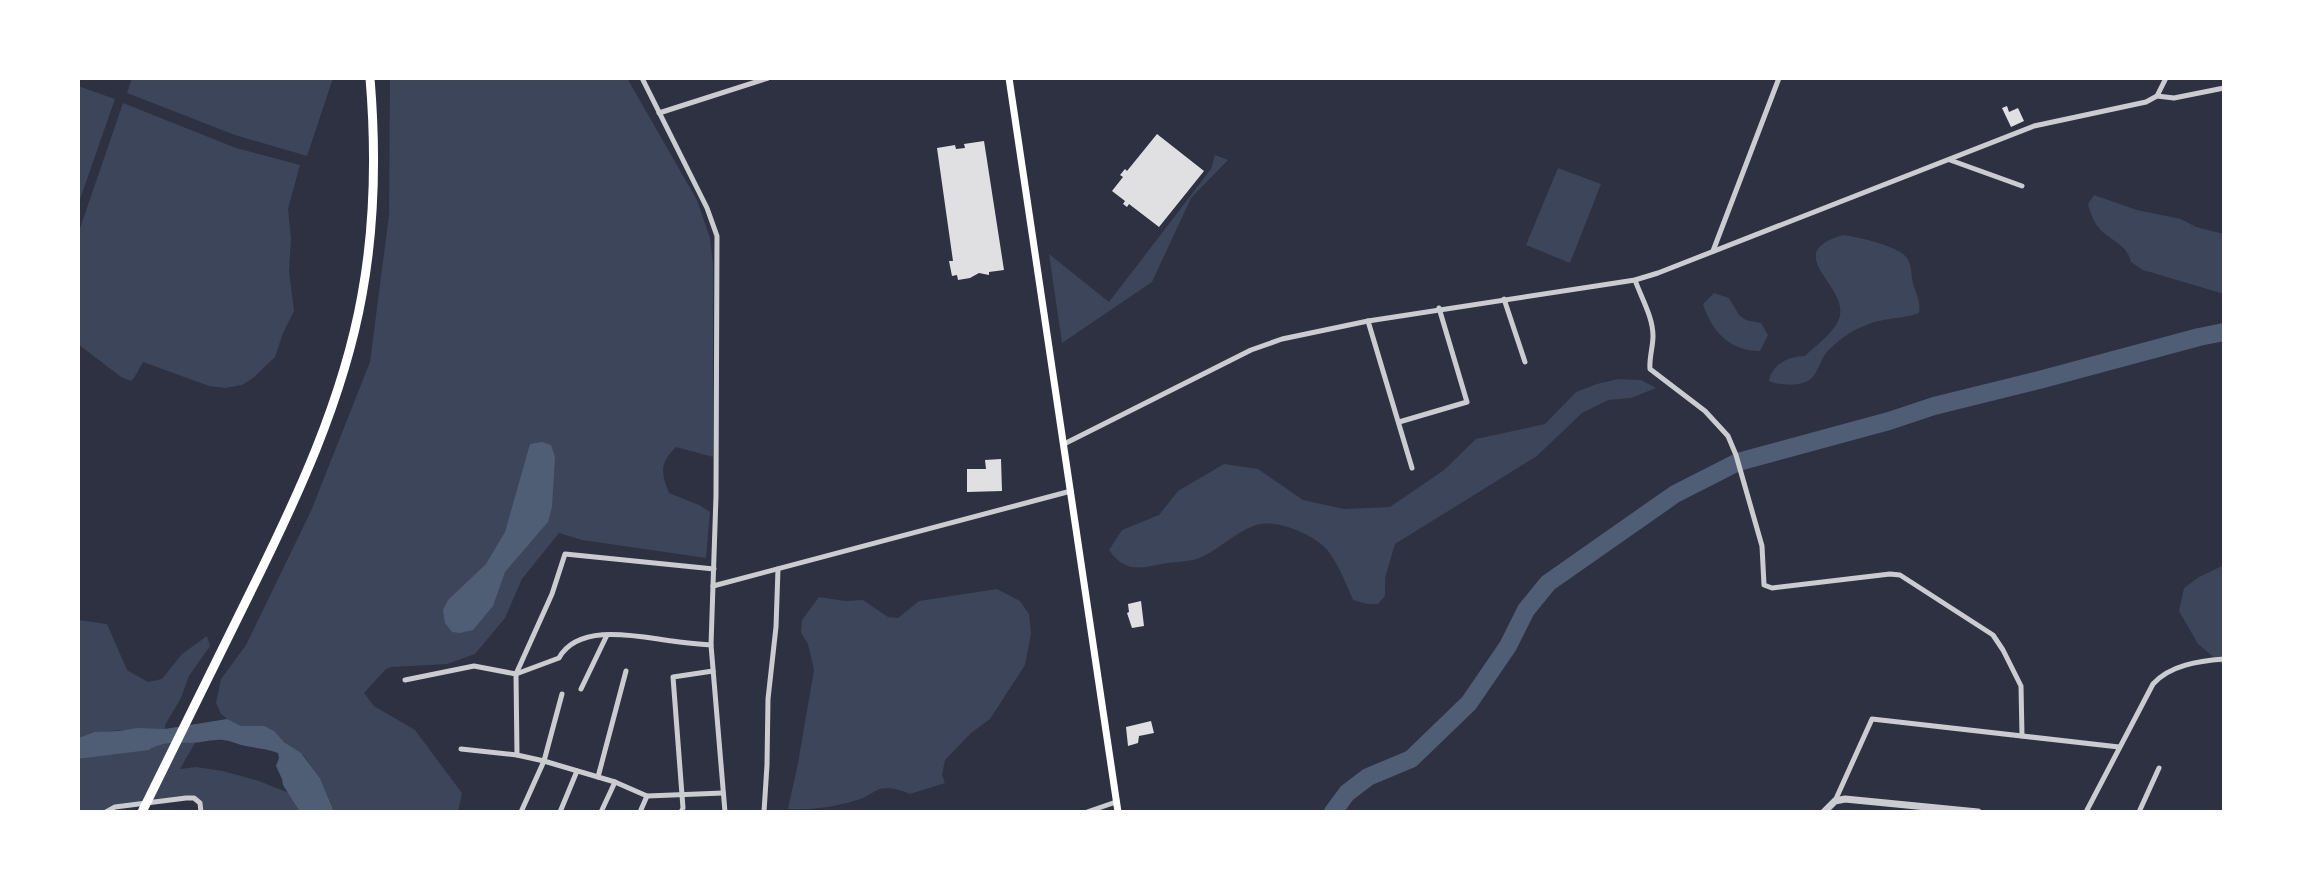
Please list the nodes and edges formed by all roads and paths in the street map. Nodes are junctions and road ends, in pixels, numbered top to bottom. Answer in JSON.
{"nodes":[{"id":1,"x":370,"y":78,"type":"edge"},
{"id":2,"x":642,"y":78,"type":"edge"},
{"id":3,"x":768,"y":78,"type":"edge"},
{"id":4,"x":1009,"y":78,"type":"edge"},
{"id":5,"x":1779,"y":78,"type":"edge"},
{"id":6,"x":2166,"y":78,"type":"edge"},
{"id":7,"x":2224,"y":88,"type":"edge"},
{"id":8,"x":2157,"y":96,"type":"junction"},
{"id":9,"x":659,"y":113,"type":"junction"},
{"id":10,"x":1949,"y":160,"type":"junction"},
{"id":11,"x":2022,"y":186,"type":"dead end"},
{"id":12,"x":1713,"y":252,"type":"junction"},
{"id":13,"x":1635,"y":280,"type":"junction"},
{"id":14,"x":1504,"y":299,"type":"junction"},
{"id":15,"x":1439,"y":308,"type":"junction"},
{"id":16,"x":1368,"y":321,"type":"junction"},
{"id":17,"x":1525,"y":362,"type":"dead end"},
{"id":18,"x":1399,"y":422,"type":"junction"},
{"id":19,"x":1064,"y":444,"type":"junction"},
{"id":20,"x":1412,"y":468,"type":"dead end"},
{"id":21,"x":1071,"y":491,"type":"junction"},
{"id":22,"x":714,"y":569,"type":"junction"},
{"id":23,"x":778,"y":569,"type":"junction"},
{"id":24,"x":713,"y":586,"type":"junction"},
{"id":25,"x":607,"y":634,"type":"junction"},
{"id":26,"x":711,"y":645,"type":"junction"},
{"id":27,"x":2224,"y":659,"type":"edge"},
{"id":28,"x":626,"y":671,"type":"dead end"},
{"id":29,"x":713,"y":671,"type":"junction"},
{"id":30,"x":516,"y":674,"type":"junction"},
{"id":31,"x":405,"y":680,"type":"dead end"},
{"id":32,"x":581,"y":689,"type":"dead end"},
{"id":33,"x":562,"y":694,"type":"dead end"},
{"id":34,"x":2022,"y":736,"type":"junction"},
{"id":35,"x":2119,"y":747,"type":"junction"},
{"id":36,"x":461,"y":749,"type":"dead end"},
{"id":37,"x":517,"y":755,"type":"junction"},
{"id":38,"x":544,"y":761,"type":"junction"},
{"id":39,"x":2159,"y":768,"type":"dead end"},
{"id":40,"x":577,"y":771,"type":"junction"},
{"id":41,"x":598,"y":777,"type":"junction"},
{"id":42,"x":615,"y":782,"type":"junction"},
{"id":43,"x":723,"y":793,"type":"junction"},
{"id":44,"x":682,"y":795,"type":"junction"},
{"id":45,"x":647,"y":796,"type":"junction"},
{"id":46,"x":1835,"y":801,"type":"junction"},
{"id":47,"x":1116,"y":802,"type":"junction"},
{"id":48,"x":106,"y":812,"type":"edge"},
{"id":49,"x":142,"y":812,"type":"edge"},
{"id":50,"x":201,"y":812,"type":"edge"},
{"id":51,"x":521,"y":812,"type":"edge"},
{"id":52,"x":560,"y":812,"type":"edge"},
{"id":53,"x":601,"y":812,"type":"edge"},
{"id":54,"x":640,"y":812,"type":"edge"},
{"id":55,"x":681,"y":812,"type":"edge"},
{"id":56,"x":725,"y":812,"type":"edge"},
{"id":57,"x":764,"y":812,"type":"edge"},
{"id":58,"x":1087,"y":812,"type":"edge"},
{"id":59,"x":1118,"y":812,"type":"edge"},
{"id":60,"x":1824,"y":812,"type":"edge"},
{"id":61,"x":1978,"y":812,"type":"edge"},
{"id":62,"x":2086,"y":812,"type":"edge"},
{"id":63,"x":2139,"y":812,"type":"edge"}],
"edges":[{"from":1,"to":49,"type":"highway"},
{"from":2,"to":9,"type":"street"},
{"from":3,"to":9,"type":"street"},
{"from":4,"to":19,"type":"main road"},
{"from":5,"to":12,"type":"street"},
{"from":6,"to":8,"type":"street"},
{"from":7,"to":8,"type":"street"},
{"from":8,"to":10,"type":"street"},
{"from":9,"to":22,"type":"street"},
{"from":10,"to":11,"type":"street"},
{"from":10,"to":12,"type":"street"},
{"from":12,"to":13,"type":"street"},
{"from":13,"to":14,"type":"street"},
{"from":13,"to":34,"type":"street"},
{"from":14,"to":15,"type":"street"},
{"from":14,"to":17,"type":"street"},
{"from":15,"to":16,"type":"street"},
{"from":15,"to":18,"type":"street"},
{"from":16,"to":18,"type":"street"},
{"from":16,"to":19,"type":"street"},
{"from":18,"to":20,"type":"street"},
{"from":19,"to":21,"type":"main road"},
{"from":21,"to":23,"type":"street"},
{"from":21,"to":47,"type":"main road"},
{"from":22,"to":24,"type":"street"},
{"from":22,"to":30,"type":"street"},
{"from":23,"to":24,"type":"street"},
{"from":23,"to":57,"type":"street"},
{"from":24,"to":26,"type":"street"},
{"from":25,"to":26,"type":"street"},
{"from":25,"to":30,"type":"street"},
{"from":25,"to":32,"type":"street"},
{"from":26,"to":29,"type":"street"},
{"from":27,"to":35,"type":"street"},
{"from":28,"to":41,"type":"street"},
{"from":29,"to":43,"type":"street"},
{"from":29,"to":44,"type":"street"},
{"from":30,"to":31,"type":"street"},
{"from":30,"to":37,"type":"street"},
{"from":33,"to":38,"type":"street"},
{"from":34,"to":35,"type":"street"},
{"from":34,"to":46,"type":"street"},
{"from":35,"to":62,"type":"street"},
{"from":36,"to":37,"type":"street"},
{"from":37,"to":38,"type":"street"},
{"from":38,"to":40,"type":"street"},
{"from":38,"to":51,"type":"street"},
{"from":39,"to":63,"type":"street"},
{"from":40,"to":41,"type":"street"},
{"from":40,"to":52,"type":"street"},
{"from":41,"to":42,"type":"street"},
{"from":42,"to":45,"type":"street"},
{"from":42,"to":53,"type":"street"},
{"from":43,"to":44,"type":"street"},
{"from":43,"to":56,"type":"street"},
{"from":44,"to":45,"type":"street"},
{"from":44,"to":55,"type":"street"},
{"from":45,"to":54,"type":"street"},
{"from":46,"to":60,"type":"street"},
{"from":46,"to":61,"type":"street"},
{"from":47,"to":58,"type":"street"},
{"from":47,"to":59,"type":"main road"},
{"from":48,"to":50,"type":"street"}]}
